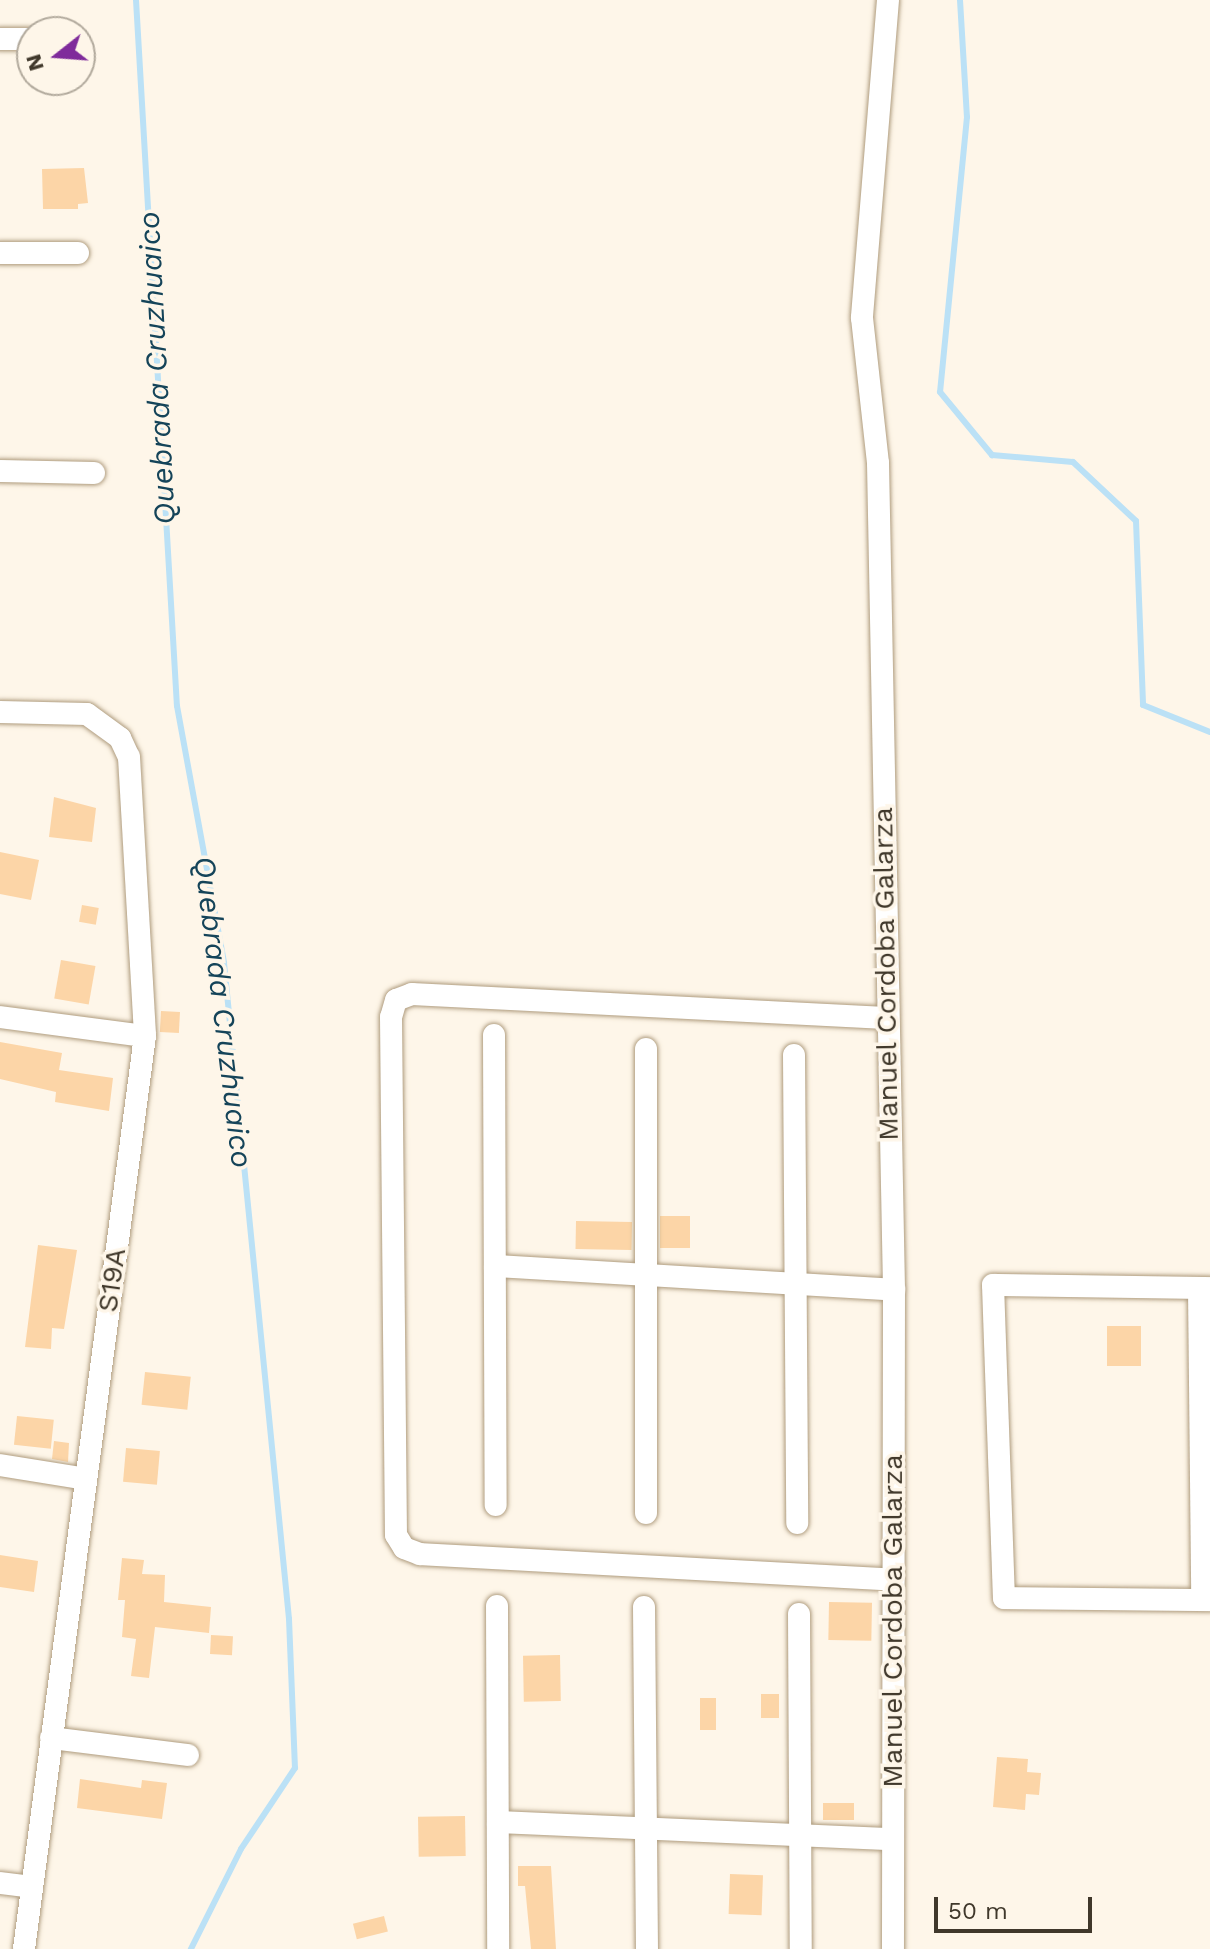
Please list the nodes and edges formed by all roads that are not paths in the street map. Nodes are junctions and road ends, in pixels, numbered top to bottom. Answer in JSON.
{"nodes":[{"id":1,"x":888,"y":0,"type":"edge"},
{"id":2,"x":0,"y":253,"type":"edge"},
{"id":3,"x":78,"y":253,"type":"dead end"},
{"id":4,"x":0,"y":471,"type":"edge"},
{"id":5,"x":94,"y":473,"type":"dead end"},
{"id":6,"x":0,"y":712,"type":"edge"},
{"id":7,"x":0,"y":1017,"type":"edge"},
{"id":8,"x":886,"y":1018,"type":"junction"},
{"id":9,"x":494,"y":1035,"type":"dead end"},
{"id":10,"x":145,"y":1036,"type":"junction"},
{"id":11,"x":646,"y":1049,"type":"dead end"},
{"id":12,"x":794,"y":1055,"type":"dead end"},
{"id":13,"x":495,"y":1266,"type":"junction"},
{"id":14,"x":646,"y":1275,"type":"junction"},
{"id":15,"x":795,"y":1284,"type":"junction"},
{"id":16,"x":1204,"y":1288,"type":"edge"},
{"id":17,"x":894,"y":1290,"type":"junction"},
{"id":18,"x":0,"y":1465,"type":"edge"},
{"id":19,"x":86,"y":1479,"type":"junction"},
{"id":20,"x":496,"y":1505,"type":"dead end"},
{"id":21,"x":646,"y":1513,"type":"dead end"},
{"id":22,"x":797,"y":1523,"type":"dead end"},
{"id":23,"x":893,"y":1580,"type":"junction"},
{"id":24,"x":1206,"y":1600,"type":"edge"},
{"id":25,"x":497,"y":1606,"type":"dead end"},
{"id":26,"x":644,"y":1607,"type":"dead end"},
{"id":27,"x":799,"y":1614,"type":"dead end"},
{"id":28,"x":51,"y":1738,"type":"junction"},
{"id":29,"x":188,"y":1755,"type":"dead end"},
{"id":30,"x":498,"y":1822,"type":"junction"},
{"id":31,"x":646,"y":1829,"type":"junction"},
{"id":32,"x":800,"y":1835,"type":"junction"},
{"id":33,"x":893,"y":1839,"type":"junction"},
{"id":34,"x":0,"y":1883,"type":"edge"},
{"id":35,"x":31,"y":1887,"type":"junction"},
{"id":36,"x":24,"y":1949,"type":"edge"},
{"id":37,"x":498,"y":1949,"type":"edge"},
{"id":38,"x":647,"y":1949,"type":"edge"},
{"id":39,"x":801,"y":1949,"type":"edge"},
{"id":40,"x":893,"y":1949,"type":"edge"}],
"edges":[{"from":1,"to":8,"type":"street","name":"Manuel Cordoba Galarza"},
{"from":2,"to":3,"type":"street"},
{"from":4,"to":5,"type":"street"},
{"from":6,"to":10,"type":"street","name":"S19A"},
{"from":7,"to":10,"type":"street"},
{"from":8,"to":17,"type":"street","name":"Manuel Cordoba Galarza"},
{"from":8,"to":23,"type":"street"},
{"from":9,"to":13,"type":"street"},
{"from":10,"to":19,"type":"street","name":"S19A"},
{"from":11,"to":14,"type":"street"},
{"from":12,"to":15,"type":"street"},
{"from":13,"to":14,"type":"street"},
{"from":13,"to":20,"type":"street"},
{"from":14,"to":15,"type":"street"},
{"from":14,"to":21,"type":"street"},
{"from":15,"to":17,"type":"street"},
{"from":15,"to":22,"type":"street"},
{"from":16,"to":24,"type":"street"},
{"from":16,"to":24,"type":"street"},
{"from":17,"to":23,"type":"street","name":"Manuel Cordoba Galarza"},
{"from":18,"to":19,"type":"street"},
{"from":19,"to":28,"type":"street","name":"S19A"},
{"from":23,"to":33,"type":"street","name":"Manuel Cordoba Galarza"},
{"from":25,"to":30,"type":"street"},
{"from":26,"to":31,"type":"street"},
{"from":27,"to":32,"type":"street"},
{"from":28,"to":29,"type":"street"},
{"from":28,"to":35,"type":"street","name":"S19A"},
{"from":30,"to":31,"type":"street"},
{"from":30,"to":37,"type":"street"},
{"from":31,"to":32,"type":"street"},
{"from":31,"to":38,"type":"street"},
{"from":32,"to":33,"type":"street"},
{"from":32,"to":39,"type":"street"},
{"from":33,"to":40,"type":"street","name":"Manuel Cordoba Galarza"},
{"from":34,"to":35,"type":"street"},
{"from":35,"to":36,"type":"street","name":"S19A"}]}
